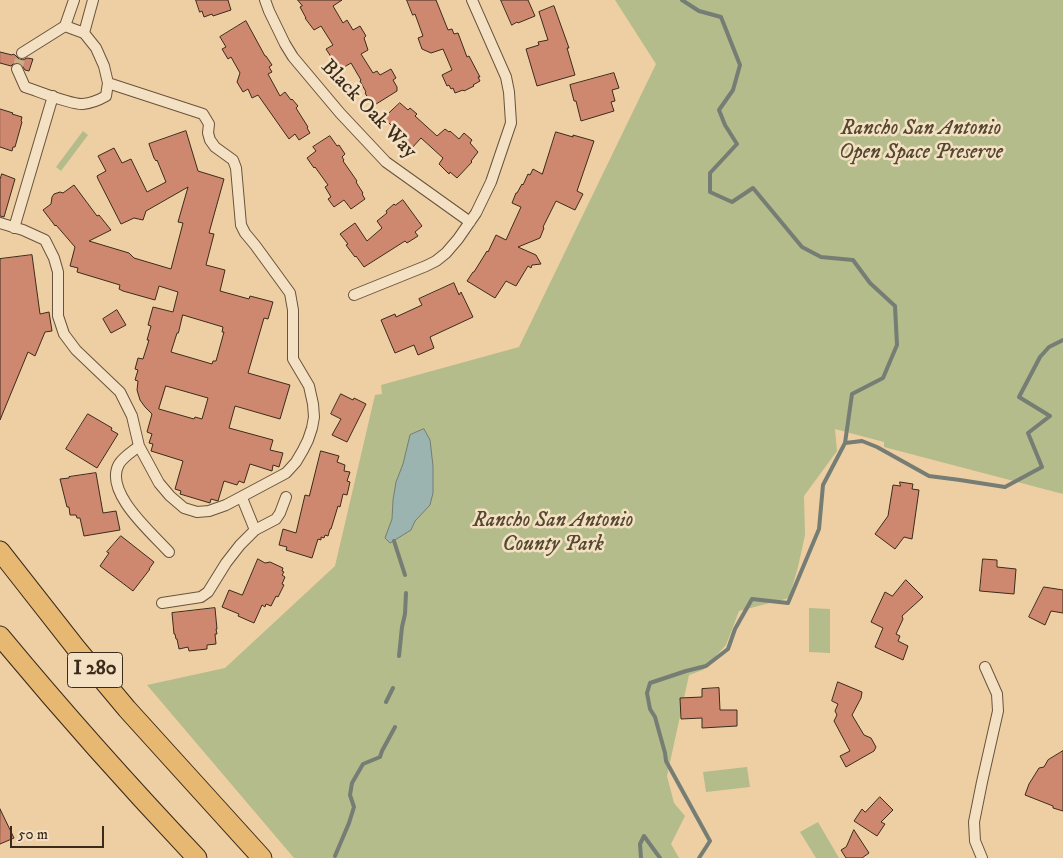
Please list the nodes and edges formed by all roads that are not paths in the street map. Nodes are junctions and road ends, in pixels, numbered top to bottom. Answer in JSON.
{"nodes":[{"id":1,"x":74,"y":0,"type":"edge"},
{"id":2,"x":93,"y":0,"type":"edge"},
{"id":3,"x":265,"y":0,"type":"edge"},
{"id":4,"x":472,"y":0,"type":"edge"},
{"id":5,"x":65,"y":26,"type":"junction"},
{"id":6,"x":84,"y":32,"type":"junction"},
{"id":7,"x":22,"y":53,"type":"tunnel mouth"},
{"id":8,"x":17,"y":69,"type":"dead end"},
{"id":9,"x":108,"y":83,"type":"junction"},
{"id":10,"x":53,"y":96,"type":"junction"},
{"id":11,"x":470,"y":222,"type":"junction"},
{"id":12,"x":0,"y":223,"type":"edge"},
{"id":13,"x":14,"y":228,"type":"junction"},
{"id":14,"x":354,"y":295,"type":"dead end"},
{"id":15,"x":139,"y":446,"type":"junction"},
{"id":16,"x":286,"y":497,"type":"dead end"},
{"id":17,"x":242,"y":498,"type":"junction"},
{"id":18,"x":255,"y":530,"type":"junction"},
{"id":19,"x":0,"y":551,"type":"edge"},
{"id":20,"x":169,"y":552,"type":"dead end"},
{"id":21,"x":162,"y":603,"type":"dead end"},
{"id":22,"x":0,"y":636,"type":"edge"},
{"id":23,"x":985,"y":667,"type":"dead end"},
{"id":24,"x":197,"y":858,"type":"edge"},
{"id":25,"x":262,"y":858,"type":"edge"},
{"id":26,"x":982,"y":858,"type":"edge"}],
"edges":[{"from":1,"to":5,"type":"street"},
{"from":2,"to":6,"type":"street"},
{"from":3,"to":11,"type":"street","name":"Black Oak Way"},
{"from":4,"to":11,"type":"street"},
{"from":5,"to":6,"type":"street"},
{"from":5,"to":7,"type":"street"},
{"from":6,"to":9,"type":"street"},
{"from":8,"to":10,"type":"street"},
{"from":9,"to":10,"type":"street"},
{"from":9,"to":17,"type":"street"},
{"from":10,"to":13,"type":"street"},
{"from":11,"to":14,"type":"street"},
{"from":12,"to":13,"type":"street"},
{"from":13,"to":15,"type":"street"},
{"from":15,"to":17,"type":"street"},
{"from":15,"to":20,"type":"street"},
{"from":16,"to":18,"type":"street"},
{"from":17,"to":18,"type":"street"},
{"from":18,"to":21,"type":"street"},
{"from":19,"to":25,"type":"highway","number":"I 280"},
{"from":22,"to":24,"type":"highway","number":"I 280"},
{"from":23,"to":26,"type":"street"}]}
